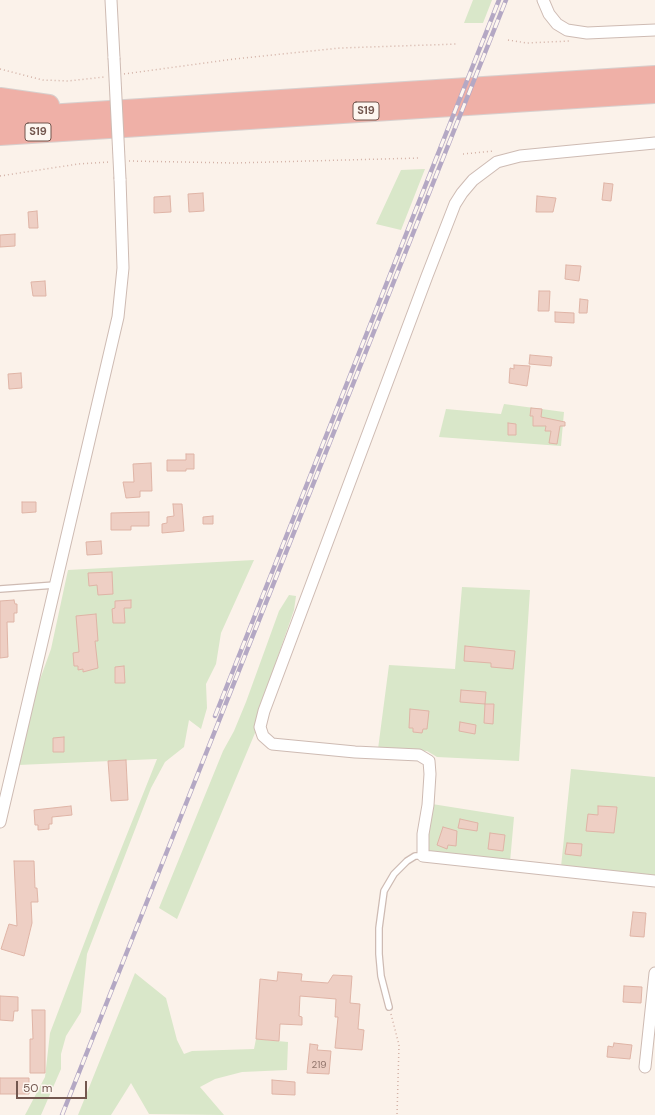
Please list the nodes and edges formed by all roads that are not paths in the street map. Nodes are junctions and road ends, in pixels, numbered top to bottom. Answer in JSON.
{"nodes":[{"id":1,"x":111,"y":0,"type":"edge"},
{"id":2,"x":544,"y":0,"type":"edge"},
{"id":3,"x":655,"y":30,"type":"edge"},
{"id":4,"x":655,"y":76,"type":"edge"},
{"id":5,"x":655,"y":93,"type":"edge"},
{"id":6,"x":0,"y":98,"type":"edge"},
{"id":7,"x":114,"y":110,"type":"junction"},
{"id":8,"x":0,"y":118,"type":"edge"},
{"id":9,"x":0,"y":135,"type":"edge"},
{"id":10,"x":655,"y":143,"type":"edge"},
{"id":11,"x":55,"y":585,"type":"junction"},
{"id":12,"x":0,"y":588,"type":"edge"},
{"id":13,"x":0,"y":822,"type":"edge"},
{"id":14,"x":423,"y":856,"type":"junction"},
{"id":15,"x":655,"y":881,"type":"edge"},
{"id":16,"x":655,"y":972,"type":"edge"},
{"id":17,"x":390,"y":1007,"type":"road end"},
{"id":18,"x":645,"y":1067,"type":"dead end"}],
"edges":[{"from":1,"to":11,"type":"street","bridge":true},
{"from":2,"to":3,"type":"street"},
{"from":4,"to":7,"type":"highway","number":"S19"},
{"from":5,"to":9,"type":"highway","number":"S19"},
{"from":6,"to":7,"type":"highway"},
{"from":7,"to":8,"type":"highway","number":"S19"},
{"from":10,"to":14,"type":"street"},
{"from":11,"to":12,"type":"lane"},
{"from":11,"to":13,"type":"street"},
{"from":14,"to":15,"type":"street"},
{"from":14,"to":17,"type":"lane"},
{"from":16,"to":18,"type":"street"}]}
